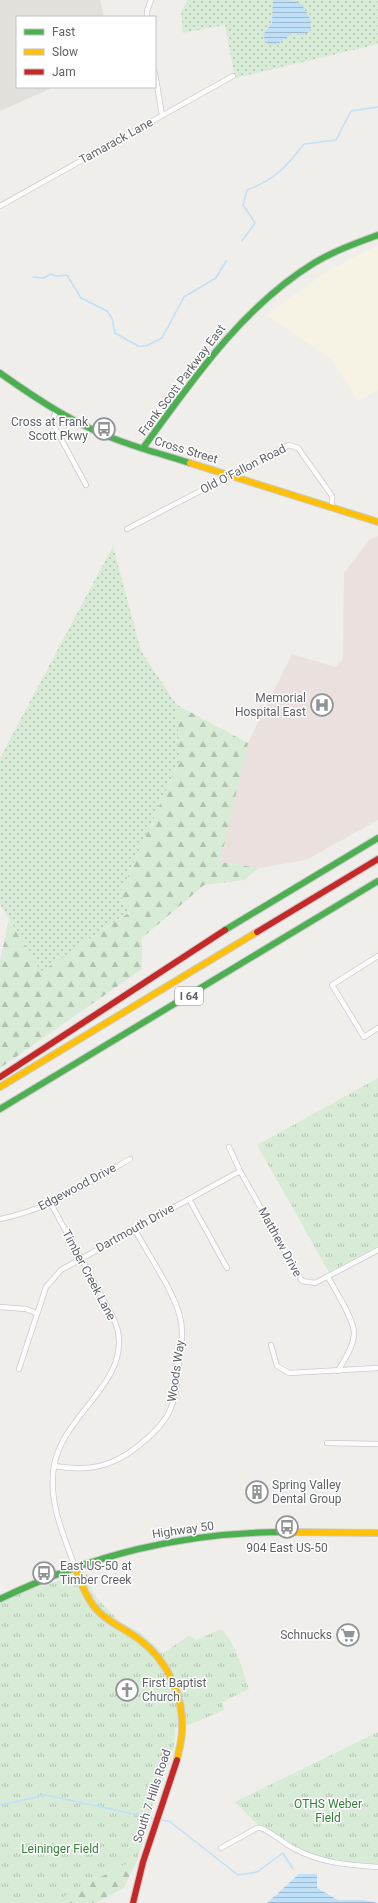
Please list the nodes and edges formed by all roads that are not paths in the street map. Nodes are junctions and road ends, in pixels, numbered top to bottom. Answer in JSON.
{"nodes":[{"id":1,"x":151,"y":0,"type":"edge"},
{"id":2,"x":147,"y":16,"type":"edge"},
{"id":3,"x":233,"y":76,"type":"dead end"},
{"id":4,"x":156,"y":79,"type":"edge"},
{"id":5,"x":162,"y":115,"type":"junction"},
{"id":6,"x":0,"y":206,"type":"edge"},
{"id":7,"x":378,"y":235,"type":"edge"},
{"id":8,"x":0,"y":373,"type":"edge"},
{"id":9,"x":56,"y":411,"type":"junction"},
{"id":10,"x":143,"y":448,"type":"junction"},
{"id":11,"x":229,"y":475,"type":"junction"},
{"id":12,"x":86,"y":485,"type":"dead end"},
{"id":13,"x":332,"y":507,"type":"junction"},
{"id":14,"x":378,"y":522,"type":"edge"},
{"id":15,"x":127,"y":529,"type":"dead end"},
{"id":16,"x":378,"y":838,"type":"edge"},
{"id":17,"x":378,"y":859,"type":"edge"},
{"id":18,"x":378,"y":881,"type":"edge"},
{"id":19,"x":378,"y":956,"type":"edge"},
{"id":20,"x":378,"y":1028,"type":"edge"},
{"id":21,"x":0,"y":1077,"type":"edge"},
{"id":22,"x":0,"y":1087,"type":"edge"},
{"id":23,"x":0,"y":1109,"type":"edge"},
{"id":24,"x":229,"y":1147,"type":"dead end"},
{"id":25,"x":130,"y":1159,"type":"dead end"},
{"id":26,"x":240,"y":1170,"type":"junction"},
{"id":27,"x":189,"y":1199,"type":"junction"},
{"id":28,"x":51,"y":1204,"type":"junction"},
{"id":29,"x":0,"y":1219,"type":"edge"},
{"id":30,"x":134,"y":1228,"type":"junction"},
{"id":31,"x":378,"y":1250,"type":"edge"},
{"id":32,"x":80,"y":1258,"type":"junction"},
{"id":33,"x":227,"y":1268,"type":"dead end"},
{"id":34,"x":328,"y":1277,"type":"junction"},
{"id":35,"x":0,"y":1307,"type":"edge"},
{"id":36,"x":36,"y":1313,"type":"junction"},
{"id":37,"x":271,"y":1345,"type":"dead end"},
{"id":38,"x":378,"y":1368,"type":"edge"},
{"id":39,"x":19,"y":1369,"type":"dead end"},
{"id":40,"x":338,"y":1371,"type":"junction"},
{"id":41,"x":327,"y":1443,"type":"dead end"},
{"id":42,"x":378,"y":1444,"type":"edge"},
{"id":43,"x":54,"y":1466,"type":"junction"},
{"id":44,"x":378,"y":1533,"type":"edge"},
{"id":45,"x":75,"y":1567,"type":"junction"},
{"id":46,"x":0,"y":1599,"type":"edge"},
{"id":47,"x":221,"y":1848,"type":"dead end"},
{"id":48,"x":378,"y":1867,"type":"edge"},
{"id":49,"x":132,"y":1903,"type":"edge"}],
"edges":[{"from":1,"to":2,"type":"street"},
{"from":3,"to":5,"type":"street","name":"Tamarack Lane"},
{"from":4,"to":5,"type":"street"},
{"from":5,"to":6,"type":"street","name":"Tamarack Lane"},
{"from":7,"to":10,"type":"main road","name":"Frank Scott Parkway East"},
{"from":8,"to":9,"type":"main road","name":"Cross Street"},
{"from":9,"to":10,"type":"main road","name":"Cross Street"},
{"from":9,"to":12,"type":"street"},
{"from":10,"to":11,"type":"main road","name":"Cross Street"},
{"from":11,"to":13,"type":"main road","name":"Cross Street"},
{"from":11,"to":13,"type":"street","name":"Old O'Fallon Road"},
{"from":11,"to":15,"type":"street","name":"Old O'Fallon Road"},
{"from":13,"to":14,"type":"main road","name":"Cross Street"},
{"from":16,"to":21,"type":"main road"},
{"from":17,"to":22,"type":"main road","number":"I 64"},
{"from":18,"to":23,"type":"main road","number":"I 64"},
{"from":19,"to":20,"type":"street"},
{"from":24,"to":26,"type":"street"},
{"from":25,"to":28,"type":"street","name":"Edgewood Drive"},
{"from":26,"to":27,"type":"street","name":"Dartmouth Drive"},
{"from":26,"to":34,"type":"street","name":"Matthew Drive"},
{"from":27,"to":30,"type":"street","name":"Dartmouth Drive"},
{"from":27,"to":33,"type":"street"},
{"from":28,"to":29,"type":"street","name":"Edgewood Drive"},
{"from":28,"to":32,"type":"street","name":"Timber Creek Lane"},
{"from":30,"to":32,"type":"street","name":"Dartmouth Drive"},
{"from":30,"to":43,"type":"street","name":"Woods Way"},
{"from":31,"to":34,"type":"street","name":"Matthew Drive"},
{"from":32,"to":36,"type":"street","name":"Dartmouth Drive"},
{"from":32,"to":43,"type":"street","name":"Timber Creek Lane"},
{"from":34,"to":40,"type":"street"},
{"from":35,"to":36,"type":"street"},
{"from":36,"to":39,"type":"street","name":"Dartmouth Drive"},
{"from":37,"to":40,"type":"street"},
{"from":38,"to":40,"type":"street"},
{"from":41,"to":42,"type":"street"},
{"from":43,"to":45,"type":"street","name":"Timber Creek Lane"},
{"from":44,"to":45,"type":"main road","name":"Highway 50"},
{"from":45,"to":46,"type":"main road","name":"Highway 50"},
{"from":45,"to":49,"type":"main road","name":"South 7 Hills Road"},
{"from":47,"to":48,"type":"street"}]}
